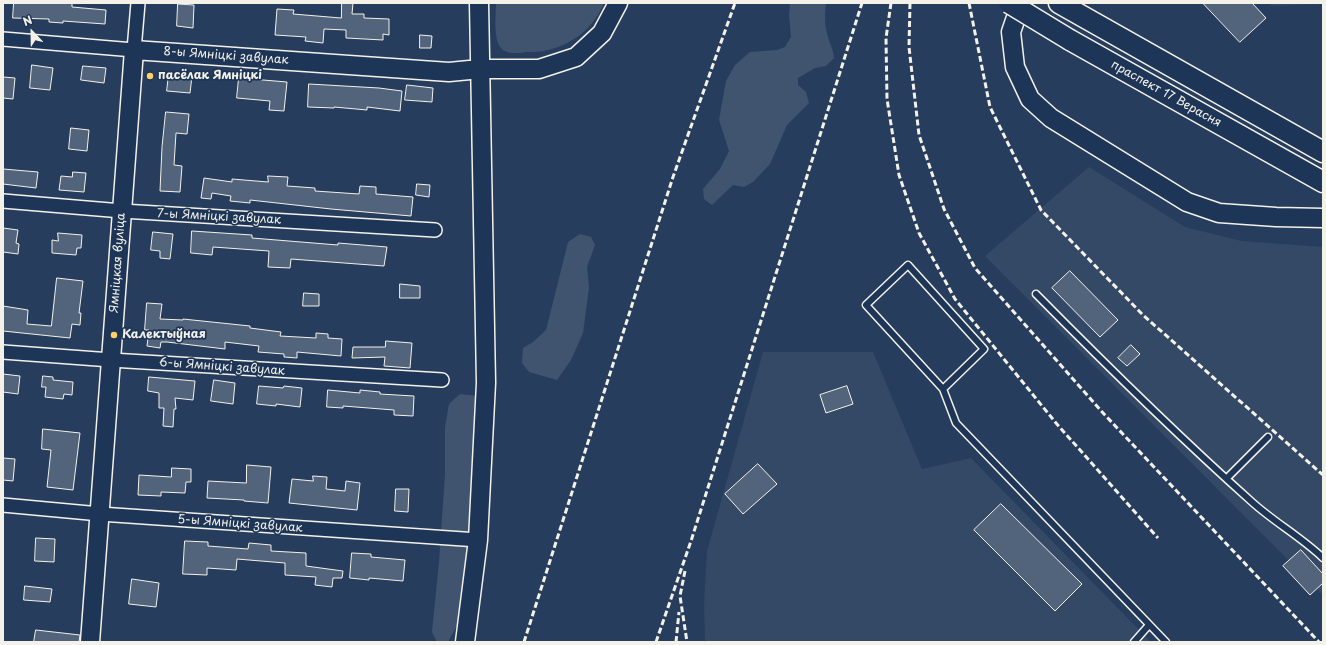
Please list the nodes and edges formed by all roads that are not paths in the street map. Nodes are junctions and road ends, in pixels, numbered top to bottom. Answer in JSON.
{"nodes":[{"id":1,"x":138,"y":3,"type":"edge"},
{"id":2,"x":479,"y":3,"type":"edge"},
{"id":3,"x":618,"y":3,"type":"edge"},
{"id":4,"x":1010,"y":3,"type":"edge"},
{"id":5,"x":1021,"y":3,"type":"edge"},
{"id":6,"x":1059,"y":3,"type":"edge"},
{"id":7,"x":3,"y":39,"type":"edge"},
{"id":8,"x":134,"y":50,"type":"junction"},
{"id":9,"x":480,"y":69,"type":"junction"},
{"id":10,"x":1323,"y":152,"type":"edge"},
{"id":11,"x":1323,"y":182,"type":"edge"},
{"id":12,"x":3,"y":201,"type":"edge"},
{"id":13,"x":122,"y":211,"type":"junction"},
{"id":14,"x":1323,"y":218,"type":"edge"},
{"id":15,"x":435,"y":230,"type":"dead end"},
{"id":16,"x":1036,"y":294,"type":"dead end"},
{"id":17,"x":3,"y":352,"type":"edge"},
{"id":18,"x":111,"y":360,"type":"junction"},
{"id":19,"x":442,"y":380,"type":"dead end"},
{"id":20,"x":943,"y":389,"type":"junction"},
{"id":21,"x":1268,"y":437,"type":"dead end"},
{"id":22,"x":1227,"y":478,"type":"junction"},
{"id":23,"x":3,"y":505,"type":"edge"},
{"id":24,"x":100,"y":514,"type":"junction"},
{"id":25,"x":478,"y":540,"type":"junction"},
{"id":26,"x":1323,"y":558,"type":"edge"},
{"id":27,"x":1149,"y":625,"type":"junction"},
{"id":28,"x":90,"y":642,"type":"edge"},
{"id":29,"x":465,"y":642,"type":"edge"},
{"id":30,"x":1134,"y":642,"type":"edge"},
{"id":31,"x":1166,"y":642,"type":"edge"}],
"edges":[{"from":1,"to":8,"type":"street","name":"Ямніцкая вуліца"},
{"from":2,"to":9,"type":"main road"},
{"from":3,"to":9,"type":"main road","name":"8-ы Ямніцкі завулак"},
{"from":4,"to":11,"type":"main road","name":"праспект 17 Верасня","bridge":true},
{"from":5,"to":14,"type":"main road"},
{"from":6,"to":10,"type":"main road","name":"праспект 17 Верасня"},
{"from":7,"to":8,"type":"street","name":"8-ы Ямніцкі завулак"},
{"from":8,"to":9,"type":"main road","name":"8-ы Ямніцкі завулак"},
{"from":8,"to":13,"type":"main road","name":"Ямніцкая вуліца"},
{"from":9,"to":25,"type":"main road"},
{"from":12,"to":13,"type":"street","name":"7-ы Ямніцкі завулак"},
{"from":13,"to":15,"type":"street","name":"7-ы Ямніцкі завулак"},
{"from":13,"to":18,"type":"main road","name":"Ямніцкая вуліца"},
{"from":16,"to":22,"type":"lane"},
{"from":17,"to":18,"type":"street","name":"6-ы Ямніцкі завулак"},
{"from":18,"to":19,"type":"street","name":"6-ы Ямніцкі завулак"},
{"from":18,"to":24,"type":"main road","name":"Ямніцкая вуліца"},
{"from":20,"to":20,"type":"lane"},
{"from":20,"to":27,"type":"lane"},
{"from":21,"to":22,"type":"lane"},
{"from":22,"to":26,"type":"lane"},
{"from":23,"to":24,"type":"street","name":"5-ы Ямніцкі завулак"},
{"from":24,"to":25,"type":"street","name":"5-ы Ямніцкі завулак"},
{"from":24,"to":28,"type":"main road","name":"Ямніцкая вуліца"},
{"from":25,"to":29,"type":"main road"},
{"from":27,"to":30,"type":"lane"},
{"from":27,"to":31,"type":"lane"}]}
